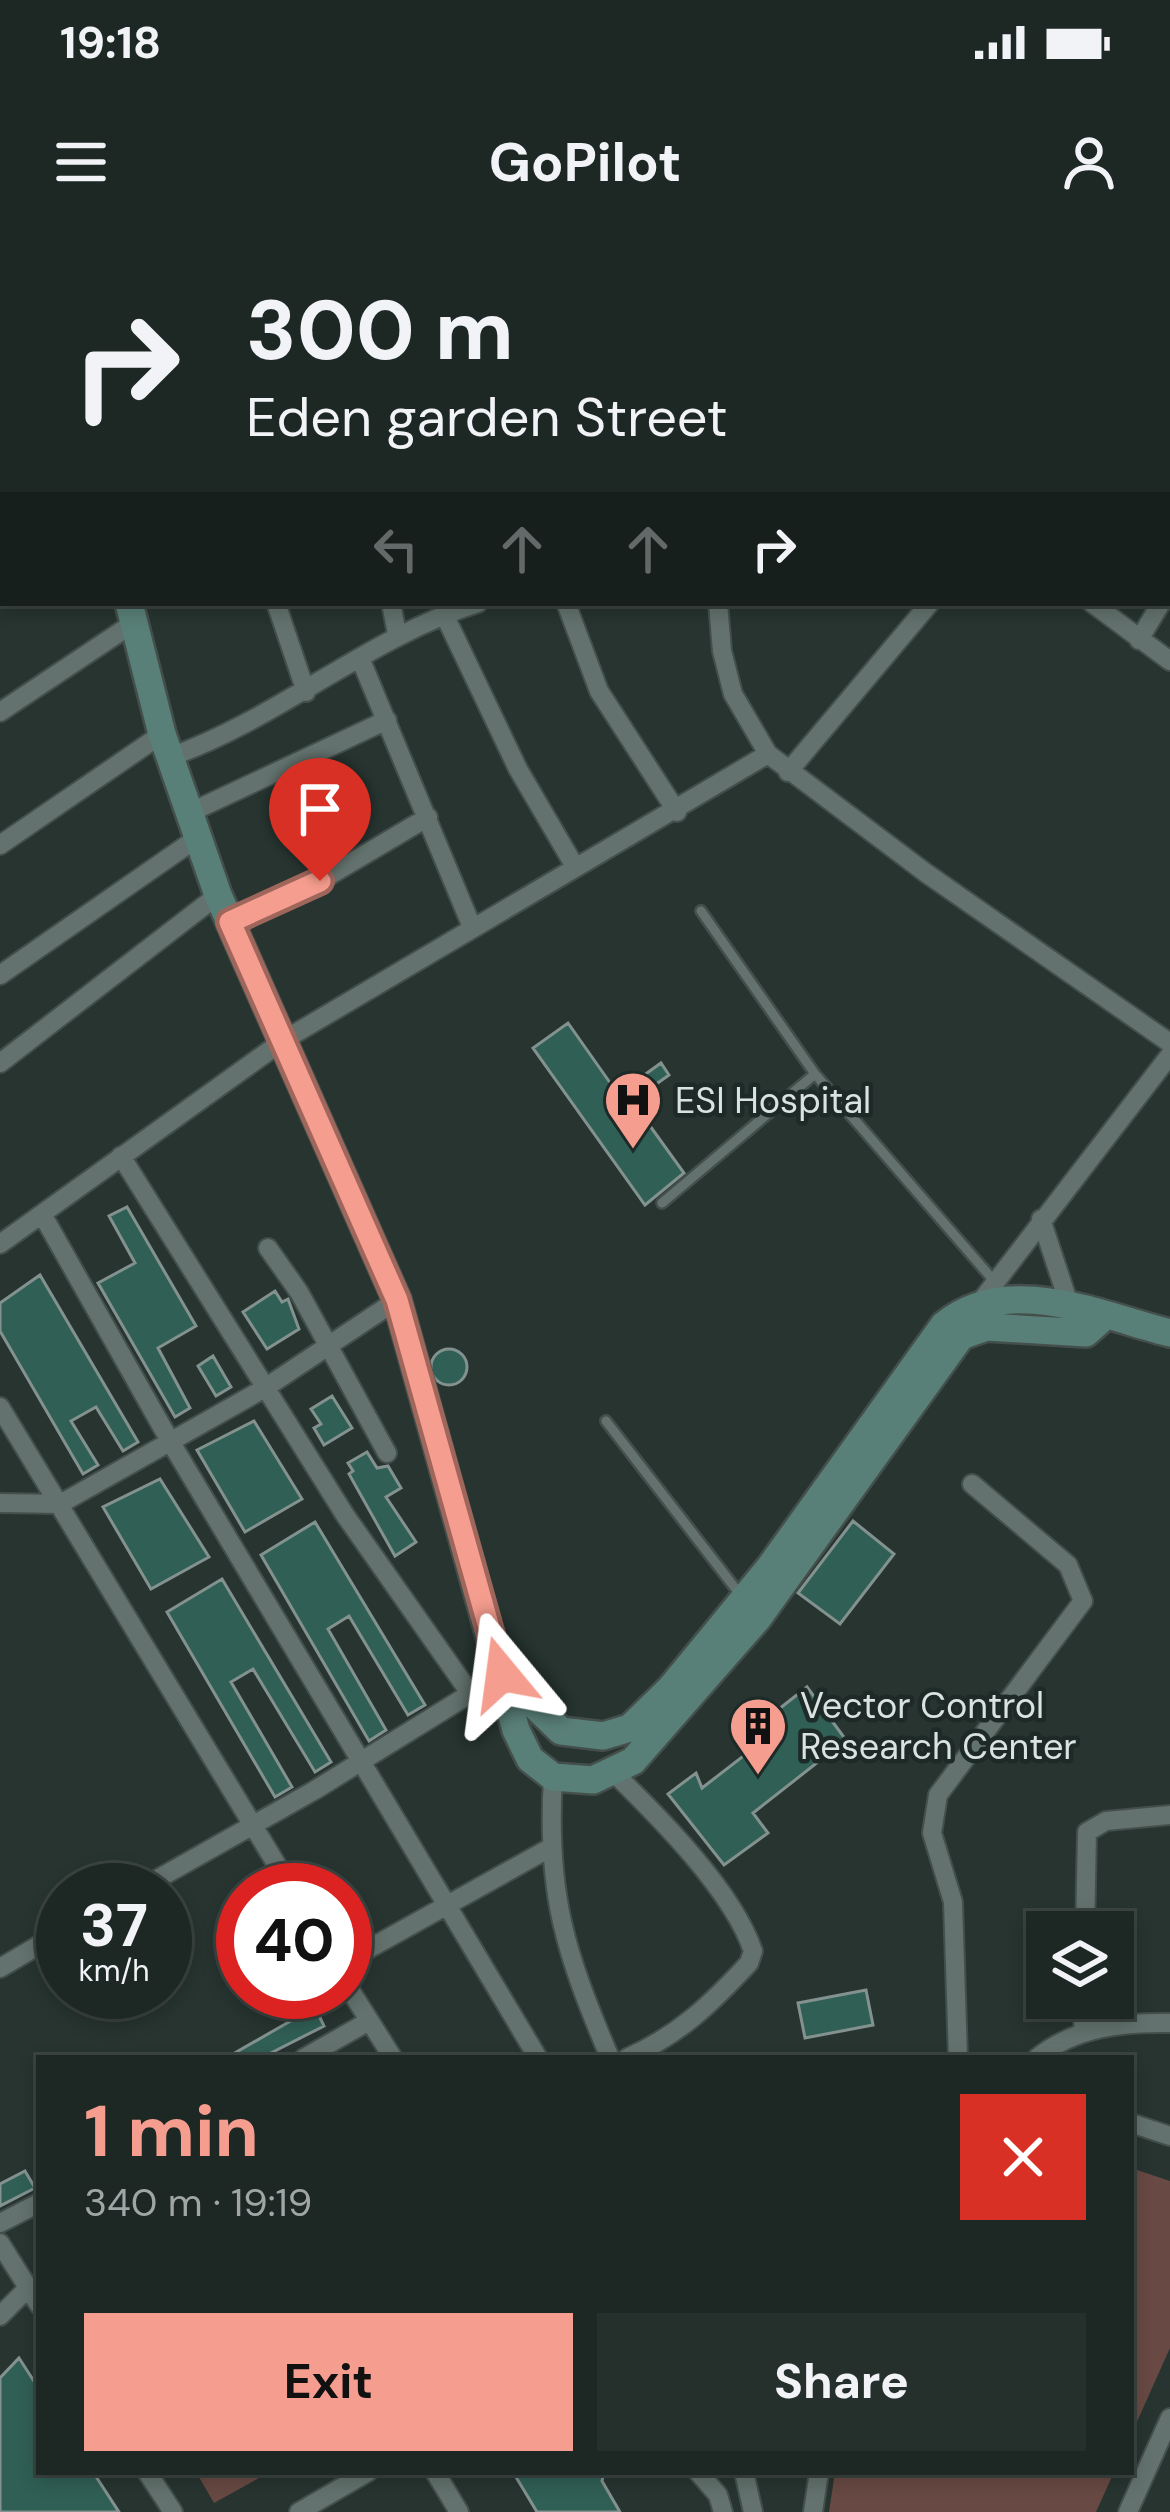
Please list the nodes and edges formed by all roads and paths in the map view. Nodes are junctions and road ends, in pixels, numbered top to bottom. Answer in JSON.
{"nodes":[{"id":1,"x":277,"y":606,"type":"edge"},
{"id":2,"x":392,"y":606,"type":"edge"},
{"id":3,"x":469,"y":606,"type":"edge"},
{"id":4,"x":567,"y":606,"type":"edge"},
{"id":5,"x":718,"y":606,"type":"edge"},
{"id":6,"x":927,"y":606,"type":"edge"},
{"id":7,"x":1096,"y":606,"type":"edge"},
{"id":8,"x":1159,"y":606,"type":"edge"},
{"id":9,"x":132,"y":613,"type":"edge"},
{"id":10,"x":444,"y":614,"type":"junction"},
{"id":11,"x":397,"y":634,"type":"junction"},
{"id":12,"x":1139,"y":640,"type":"junction"},
{"id":13,"x":360,"y":658,"type":"junction"},
{"id":14,"x":1170,"y":661,"type":"edge"},
{"id":15,"x":306,"y":692,"type":"junction"},
{"id":16,"x":0,"y":712,"type":"edge"},
{"id":17,"x":387,"y":719,"type":"junction"},
{"id":18,"x":166,"y":746,"type":"junction"},
{"id":19,"x":768,"y":754,"type":"junction"},
{"id":20,"x":788,"y":772,"type":"junction"},
{"id":21,"x":677,"y":812,"type":"junction"},
{"id":22,"x":428,"y":817,"type":"junction"},
{"id":23,"x":193,"y":826,"type":"junction"},
{"id":24,"x":0,"y":845,"type":"edge"},
{"id":25,"x":574,"y":865,"type":"junction"},
{"id":26,"x":218,"y":895,"type":"junction"},
{"id":27,"x":700,"y":911,"type":"dead end"},
{"id":28,"x":230,"y":922,"type":"junction"},
{"id":29,"x":472,"y":928,"type":"junction"},
{"id":30,"x":0,"y":975,"type":"edge"},
{"id":31,"x":284,"y":1040,"type":"junction"},
{"id":32,"x":1170,"y":1043,"type":"edge"},
{"id":33,"x":1170,"y":1055,"type":"edge"},
{"id":34,"x":0,"y":1063,"type":"edge"},
{"id":35,"x":815,"y":1074,"type":"junction"},
{"id":36,"x":122,"y":1156,"type":"junction"},
{"id":37,"x":662,"y":1203,"type":"dead end"},
{"id":38,"x":42,"y":1214,"type":"junction"},
{"id":39,"x":1041,"y":1219,"type":"junction"},
{"id":40,"x":0,"y":1244,"type":"edge"},
{"id":41,"x":268,"y":1248,"type":"dead end"},
{"id":42,"x":987,"y":1294,"type":"junction"},
{"id":43,"x":397,"y":1300,"type":"junction"},
{"id":44,"x":1069,"y":1304,"type":"junction"},
{"id":45,"x":1104,"y":1317,"type":"junction"},
{"id":46,"x":1170,"y":1333,"type":"edge"},
{"id":47,"x":330,"y":1345,"type":"junction"},
{"id":48,"x":266,"y":1388,"type":"junction"},
{"id":49,"x":0,"y":1407,"type":"edge"},
{"id":50,"x":606,"y":1421,"type":"dead end"},
{"id":51,"x":170,"y":1441,"type":"junction"},
{"id":52,"x":387,"y":1453,"type":"dead end"},
{"id":53,"x":972,"y":1484,"type":"dead end"},
{"id":54,"x":0,"y":1504,"type":"edge"},
{"id":55,"x":60,"y":1504,"type":"junction"},
{"id":56,"x":744,"y":1599,"type":"junction"},
{"id":57,"x":502,"y":1674,"type":"junction"},
{"id":58,"x":470,"y":1693,"type":"junction"},
{"id":59,"x":359,"y":1762,"type":"junction"},
{"id":60,"x":614,"y":1774,"type":"junction"},
{"id":61,"x":553,"y":1777,"type":"junction"},
{"id":62,"x":1170,"y":1815,"type":"edge"},
{"id":63,"x":253,"y":1824,"type":"junction"},
{"id":64,"x":548,"y":1849,"type":"junction"},
{"id":65,"x":185,"y":1863,"type":"edge"},
{"id":66,"x":276,"y":1863,"type":"edge"},
{"id":67,"x":442,"y":1904,"type":"junction"},
{"id":68,"x":1085,"y":1911,"type":"edge"},
{"id":69,"x":372,"y":1946,"type":"edge"},
{"id":70,"x":36,"y":1947,"type":"edge"},
{"id":71,"x":0,"y":1968,"type":"edge"},
{"id":72,"x":1083,"y":2019,"type":"edge"},
{"id":73,"x":369,"y":2021,"type":"joint"},
{"id":74,"x":1170,"y":2023,"type":"edge"},
{"id":75,"x":1083,"y":2032,"type":"junction"},
{"id":76,"x":309,"y":2055,"type":"edge"},
{"id":77,"x":391,"y":2055,"type":"edge"},
{"id":78,"x":536,"y":2055,"type":"edge"},
{"id":79,"x":609,"y":2055,"type":"edge"},
{"id":80,"x":634,"y":2055,"type":"edge"},
{"id":81,"x":958,"y":2055,"type":"edge"},
{"id":82,"x":1042,"y":2055,"type":"edge"},
{"id":83,"x":1134,"y":2123,"type":"edge"},
{"id":84,"x":1170,"y":2136,"type":"edge"},
{"id":85,"x":36,"y":2205,"type":"edge"},
{"id":86,"x":0,"y":2223,"type":"edge"},
{"id":87,"x":0,"y":2242,"type":"edge"},
{"id":88,"x":34,"y":2296,"type":"edge"},
{"id":89,"x":0,"y":2316,"type":"edge"},
{"id":90,"x":1170,"y":2418,"type":"edge"},
{"id":91,"x":148,"y":2475,"type":"edge"},
{"id":92,"x":363,"y":2475,"type":"edge"},
{"id":93,"x":437,"y":2475,"type":"edge"},
{"id":94,"x":701,"y":2475,"type":"edge"},
{"id":95,"x":745,"y":2475,"type":"edge"},
{"id":96,"x":819,"y":2475,"type":"edge"},
{"id":97,"x":173,"y":2512,"type":"edge"},
{"id":98,"x":299,"y":2512,"type":"edge"},
{"id":99,"x":459,"y":2512,"type":"edge"},
{"id":100,"x":723,"y":2512,"type":"edge"},
{"id":101,"x":753,"y":2512,"type":"edge"},
{"id":102,"x":813,"y":2512,"type":"edge"},
{"id":103,"x":1128,"y":2512,"type":"edge"}],
"edges":[{"from":1,"to":15,"type":"street"},
{"from":2,"to":11,"type":"street"},
{"from":3,"to":10,"type":"street"},
{"from":4,"to":21,"type":"street"},
{"from":5,"to":19,"type":"street"},
{"from":6,"to":20,"type":"street"},
{"from":7,"to":12,"type":"street"},
{"from":8,"to":12,"type":"street"},
{"from":9,"to":16,"type":"street"},
{"from":9,"to":18,"type":"street"},
{"from":10,"to":11,"type":"street"},
{"from":10,"to":25,"type":"street"},
{"from":11,"to":13,"type":"street"},
{"from":12,"to":14,"type":"street"},
{"from":13,"to":15,"type":"street"},
{"from":13,"to":17,"type":"street"},
{"from":15,"to":18,"type":"street"},
{"from":17,"to":22,"type":"street"},
{"from":17,"to":23,"type":"street"},
{"from":18,"to":23,"type":"street"},
{"from":18,"to":24,"type":"street"},
{"from":19,"to":20,"type":"street"},
{"from":19,"to":21,"type":"street"},
{"from":20,"to":32,"type":"street"},
{"from":21,"to":25,"type":"street"},
{"from":22,"to":28,"type":"street"},
{"from":22,"to":29,"type":"street"},
{"from":23,"to":26,"type":"street"},
{"from":23,"to":30,"type":"street"},
{"from":25,"to":29,"type":"street"},
{"from":26,"to":28,"type":"street"},
{"from":26,"to":34,"type":"street"},
{"from":27,"to":35,"type":"lane"},
{"from":28,"to":31,"type":"street"},
{"from":29,"to":31,"type":"street"},
{"from":31,"to":36,"type":"street"},
{"from":31,"to":43,"type":"street"},
{"from":33,"to":39,"type":"street"},
{"from":35,"to":37,"type":"lane"},
{"from":35,"to":42,"type":"lane"},
{"from":36,"to":38,"type":"street"},
{"from":36,"to":48,"type":"street"},
{"from":38,"to":40,"type":"street"},
{"from":38,"to":51,"type":"street"},
{"from":39,"to":42,"type":"street"},
{"from":39,"to":44,"type":"street"},
{"from":41,"to":47,"type":"street"},
{"from":42,"to":44,"type":"street"},
{"from":42,"to":56,"type":"street"},
{"from":43,"to":47,"type":"street"},
{"from":43,"to":57,"type":"street"},
{"from":44,"to":45,"type":"street"},
{"from":45,"to":46,"type":"street"},
{"from":45,"to":60,"type":"street"},
{"from":47,"to":48,"type":"street"},
{"from":47,"to":52,"type":"street"},
{"from":48,"to":51,"type":"street"},
{"from":48,"to":58,"type":"street"},
{"from":49,"to":55,"type":"street"},
{"from":50,"to":56,"type":"lane"},
{"from":51,"to":55,"type":"street"},
{"from":51,"to":59,"type":"street"},
{"from":53,"to":81,"type":"street"},
{"from":54,"to":55,"type":"street"},
{"from":55,"to":63,"type":"street"},
{"from":56,"to":57,"type":"street"},
{"from":57,"to":58,"type":"street"},
{"from":57,"to":61,"type":"street"},
{"from":58,"to":59,"type":"street"},
{"from":59,"to":63,"type":"street"},
{"from":59,"to":67,"type":"street"},
{"from":60,"to":61,"type":"street"},
{"from":60,"to":80,"type":"street"},
{"from":61,"to":64,"type":"street"},
{"from":62,"to":68,"type":"street"},
{"from":63,"to":65,"type":"street"},
{"from":63,"to":66,"type":"street"},
{"from":64,"to":67,"type":"street"},
{"from":64,"to":79,"type":"street"},
{"from":67,"to":69,"type":"street"},
{"from":67,"to":78,"type":"street"},
{"from":70,"to":71,"type":"street"},
{"from":72,"to":75,"type":"street"},
{"from":73,"to":76,"type":"street"},
{"from":73,"to":77,"type":"street"},
{"from":74,"to":75,"type":"street"},
{"from":75,"to":82,"type":"street"},
{"from":83,"to":84,"type":"street"},
{"from":85,"to":86,"type":"street"},
{"from":87,"to":88,"type":"street"},
{"from":88,"to":89,"type":"street"},
{"from":90,"to":103,"type":"street"},
{"from":91,"to":97,"type":"street"},
{"from":92,"to":98,"type":"street"},
{"from":93,"to":99,"type":"street"},
{"from":94,"to":100,"type":"street"},
{"from":95,"to":101,"type":"street"},
{"from":96,"to":102,"type":"street"}]}
